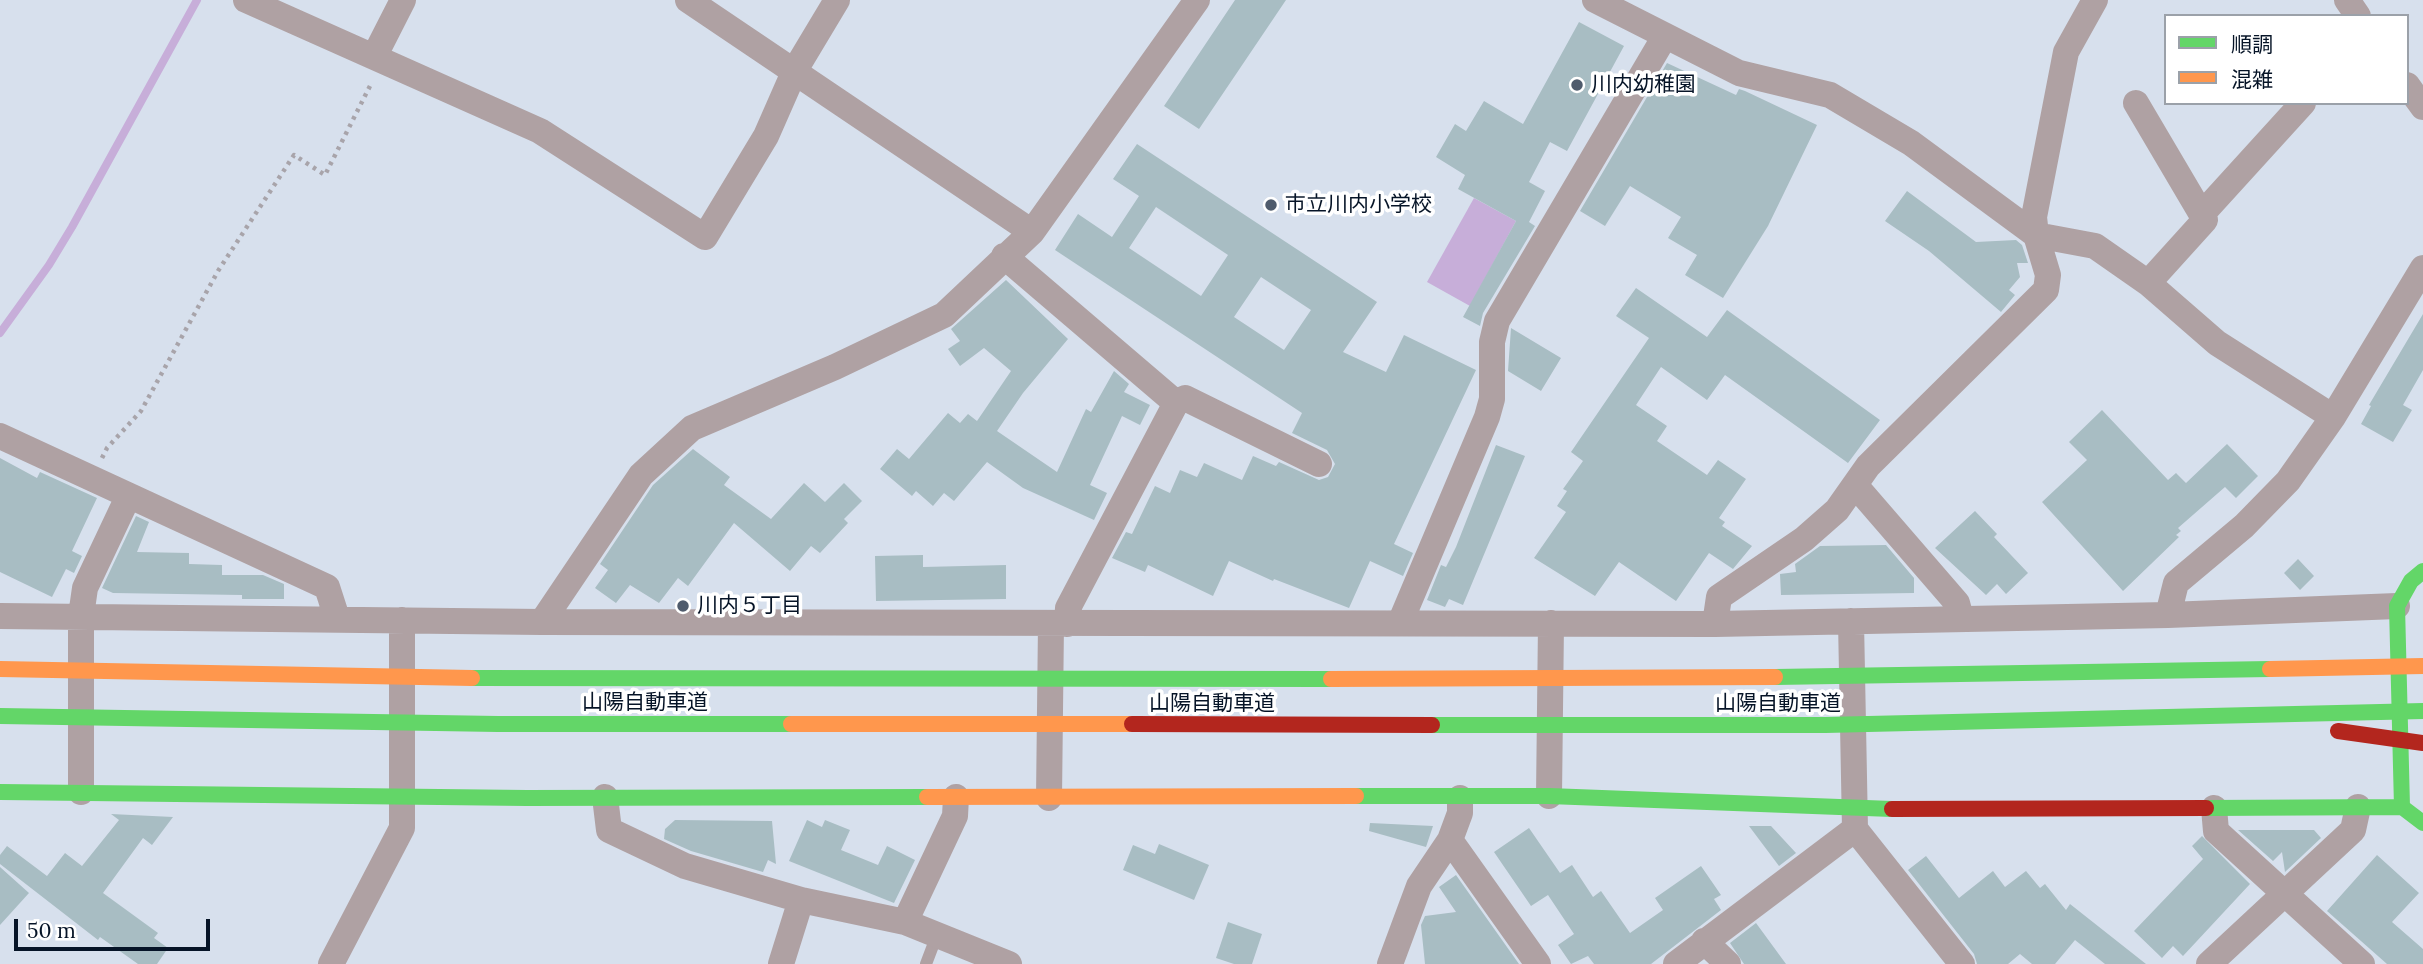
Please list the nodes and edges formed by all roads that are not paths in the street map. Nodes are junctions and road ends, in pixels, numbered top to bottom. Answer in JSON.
{"nodes":[{"id":1,"x":246,"y":0,"type":"edge"},
{"id":2,"x":403,"y":0,"type":"edge"},
{"id":3,"x":688,"y":0,"type":"edge"},
{"id":4,"x":837,"y":0,"type":"edge"},
{"id":5,"x":1197,"y":0,"type":"edge"},
{"id":6,"x":1595,"y":0,"type":"edge"},
{"id":7,"x":2095,"y":0,"type":"edge"},
{"id":8,"x":1665,"y":36,"type":"junction"},
{"id":9,"x":378,"y":59,"type":"junction"},
{"id":10,"x":795,"y":70,"type":"junction"},
{"id":11,"x":2409,"y":88,"type":"edge"},
{"id":12,"x":2136,"y":103,"type":"dead end"},
{"id":13,"x":2302,"y":105,"type":"edge"},
{"id":14,"x":2423,"y":107,"type":"edge"},
{"id":15,"x":2202,"y":214,"type":"junction"},
{"id":16,"x":1032,"y":232,"type":"junction"},
{"id":17,"x":2036,"y":235,"type":"junction"},
{"id":18,"x":1004,"y":256,"type":"junction"},
{"id":19,"x":2423,"y":268,"type":"edge"},
{"id":20,"x":2148,"y":283,"type":"junction"},
{"id":21,"x":1175,"y":403,"type":"junction"},
{"id":22,"x":2333,"y":417,"type":"junction"},
{"id":23,"x":0,"y":436,"type":"edge"},
{"id":24,"x":1319,"y":464,"type":"dead end"},
{"id":25,"x":1855,"y":485,"type":"junction"},
{"id":26,"x":128,"y":497,"type":"junction"},
{"id":27,"x":2423,"y":570,"type":"edge"},
{"id":28,"x":2397,"y":606,"type":"junction"},
{"id":29,"x":2168,"y":615,"type":"junction"},
{"id":30,"x":0,"y":616,"type":"edge"},
{"id":31,"x":81,"y":616,"type":"junction"},
{"id":32,"x":337,"y":618,"type":"junction"},
{"id":33,"x":1961,"y":618,"type":"junction"},
{"id":34,"x":402,"y":620,"type":"junction"},
{"id":35,"x":1851,"y":621,"type":"junction"},
{"id":36,"x":542,"y":622,"type":"junction"},
{"id":37,"x":1400,"y":623,"type":"junction"},
{"id":38,"x":1551,"y":623,"type":"junction"},
{"id":39,"x":1059,"y":624,"type":"junction"},
{"id":40,"x":1715,"y":624,"type":"junction"},
{"id":41,"x":2423,"y":666,"type":"edge"},
{"id":42,"x":0,"y":669,"type":"edge"},
{"id":43,"x":2423,"y":711,"type":"edge"},
{"id":44,"x":2211,"y":714,"type":"junction"},
{"id":45,"x":0,"y":716,"type":"edge"},
{"id":46,"x":2423,"y":743,"type":"edge"},
{"id":47,"x":0,"y":792,"type":"edge"},
{"id":48,"x":81,"y":792,"type":"junction"},
{"id":49,"x":1549,"y":796,"type":"junction"},
{"id":50,"x":403,"y":797,"type":"junction"},
{"id":51,"x":605,"y":797,"type":"junction"},
{"id":52,"x":956,"y":797,"type":"junction"},
{"id":53,"x":1049,"y":798,"type":"junction"},
{"id":54,"x":1460,"y":798,"type":"junction"},
{"id":55,"x":2358,"y":807,"type":"junction"},
{"id":56,"x":2402,"y":807,"type":"junction"},
{"id":57,"x":2214,"y":808,"type":"junction"},
{"id":58,"x":1855,"y":819,"type":"junction"},
{"id":59,"x":2423,"y":824,"type":"edge"},
{"id":60,"x":1451,"y":840,"type":"junction"},
{"id":61,"x":2283,"y":895,"type":"junction"},
{"id":62,"x":801,"y":900,"type":"junction"},
{"id":63,"x":905,"y":922,"type":"junction"},
{"id":64,"x":937,"y":935,"type":"junction"},
{"id":65,"x":1704,"y":942,"type":"junction"},
{"id":66,"x":331,"y":964,"type":"edge"},
{"id":67,"x":781,"y":964,"type":"edge"},
{"id":68,"x":926,"y":964,"type":"edge"},
{"id":69,"x":1009,"y":964,"type":"edge"},
{"id":70,"x":1390,"y":964,"type":"edge"},
{"id":71,"x":1538,"y":964,"type":"edge"},
{"id":72,"x":1676,"y":964,"type":"edge"},
{"id":73,"x":1728,"y":964,"type":"edge"},
{"id":74,"x":1962,"y":964,"type":"edge"},
{"id":75,"x":2209,"y":964,"type":"edge"},
{"id":76,"x":2362,"y":964,"type":"edge"}],
"edges":[{"from":1,"to":9,"type":"street"},
{"from":2,"to":9,"type":"street"},
{"from":3,"to":10,"type":"street"},
{"from":4,"to":10,"type":"street"},
{"from":5,"to":16,"type":"street"},
{"from":6,"to":8,"type":"street"},
{"from":7,"to":17,"type":"street"},
{"from":8,"to":17,"type":"street"},
{"from":8,"to":37,"type":"street"},
{"from":9,"to":10,"type":"street"},
{"from":10,"to":16,"type":"street"},
{"from":11,"to":14,"type":"street"},
{"from":12,"to":15,"type":"street"},
{"from":13,"to":15,"type":"street"},
{"from":15,"to":20,"type":"street"},
{"from":16,"to":18,"type":"street"},
{"from":17,"to":20,"type":"street"},
{"from":17,"to":25,"type":"street"},
{"from":18,"to":21,"type":"street"},
{"from":18,"to":36,"type":"street"},
{"from":19,"to":22,"type":"street"},
{"from":20,"to":22,"type":"street"},
{"from":21,"to":24,"type":"street"},
{"from":21,"to":39,"type":"street"},
{"from":22,"to":29,"type":"street"},
{"from":23,"to":26,"type":"street"},
{"from":25,"to":33,"type":"street"},
{"from":25,"to":40,"type":"street"},
{"from":26,"to":31,"type":"street"},
{"from":26,"to":32,"type":"street"},
{"from":27,"to":28,"type":"main road"},
{"from":28,"to":29,"type":"street"},
{"from":28,"to":56,"type":"main road"},
{"from":29,"to":33,"type":"street"},
{"from":30,"to":31,"type":"street"},
{"from":31,"to":32,"type":"street"},
{"from":31,"to":48,"type":"street"},
{"from":32,"to":34,"type":"street"},
{"from":33,"to":35,"type":"street"},
{"from":34,"to":36,"type":"street"},
{"from":34,"to":50,"type":"street"},
{"from":35,"to":40,"type":"street"},
{"from":35,"to":58,"type":"street"},
{"from":36,"to":39,"type":"street"},
{"from":37,"to":38,"type":"street"},
{"from":37,"to":39,"type":"street"},
{"from":38,"to":40,"type":"street"},
{"from":38,"to":49,"type":"street"},
{"from":39,"to":53,"type":"street"},
{"from":41,"to":42,"type":"main road","name":"山陽自動車道","bridge":true},
{"from":43,"to":44,"type":"main road","name":"山陽自動車道","bridge":true},
{"from":44,"to":45,"type":"main road","name":"山陽自動車道","bridge":true},
{"from":44,"to":46,"type":"main road","bridge":true},
{"from":47,"to":48,"type":"main road"},
{"from":48,"to":50,"type":"main road"},
{"from":49,"to":54,"type":"main road"},
{"from":49,"to":58,"type":"main road"},
{"from":50,"to":51,"type":"main road"},
{"from":50,"to":66,"type":"street"},
{"from":51,"to":52,"type":"main road"},
{"from":51,"to":62,"type":"street"},
{"from":52,"to":53,"type":"main road"},
{"from":52,"to":63,"type":"street"},
{"from":53,"to":54,"type":"main road"},
{"from":54,"to":60,"type":"street"},
{"from":55,"to":56,"type":"main road"},
{"from":55,"to":57,"type":"main road"},
{"from":55,"to":61,"type":"street"},
{"from":56,"to":59,"type":"main road"},
{"from":57,"to":58,"type":"main road"},
{"from":57,"to":61,"type":"street"},
{"from":58,"to":65,"type":"street"},
{"from":58,"to":74,"type":"street"},
{"from":60,"to":70,"type":"street"},
{"from":60,"to":71,"type":"street"},
{"from":61,"to":75,"type":"street"},
{"from":61,"to":76,"type":"street"},
{"from":62,"to":63,"type":"street"},
{"from":62,"to":67,"type":"street"},
{"from":63,"to":64,"type":"street"},
{"from":64,"to":68,"type":"lane"},
{"from":64,"to":69,"type":"street"},
{"from":65,"to":72,"type":"street"},
{"from":65,"to":73,"type":"street"}]}
